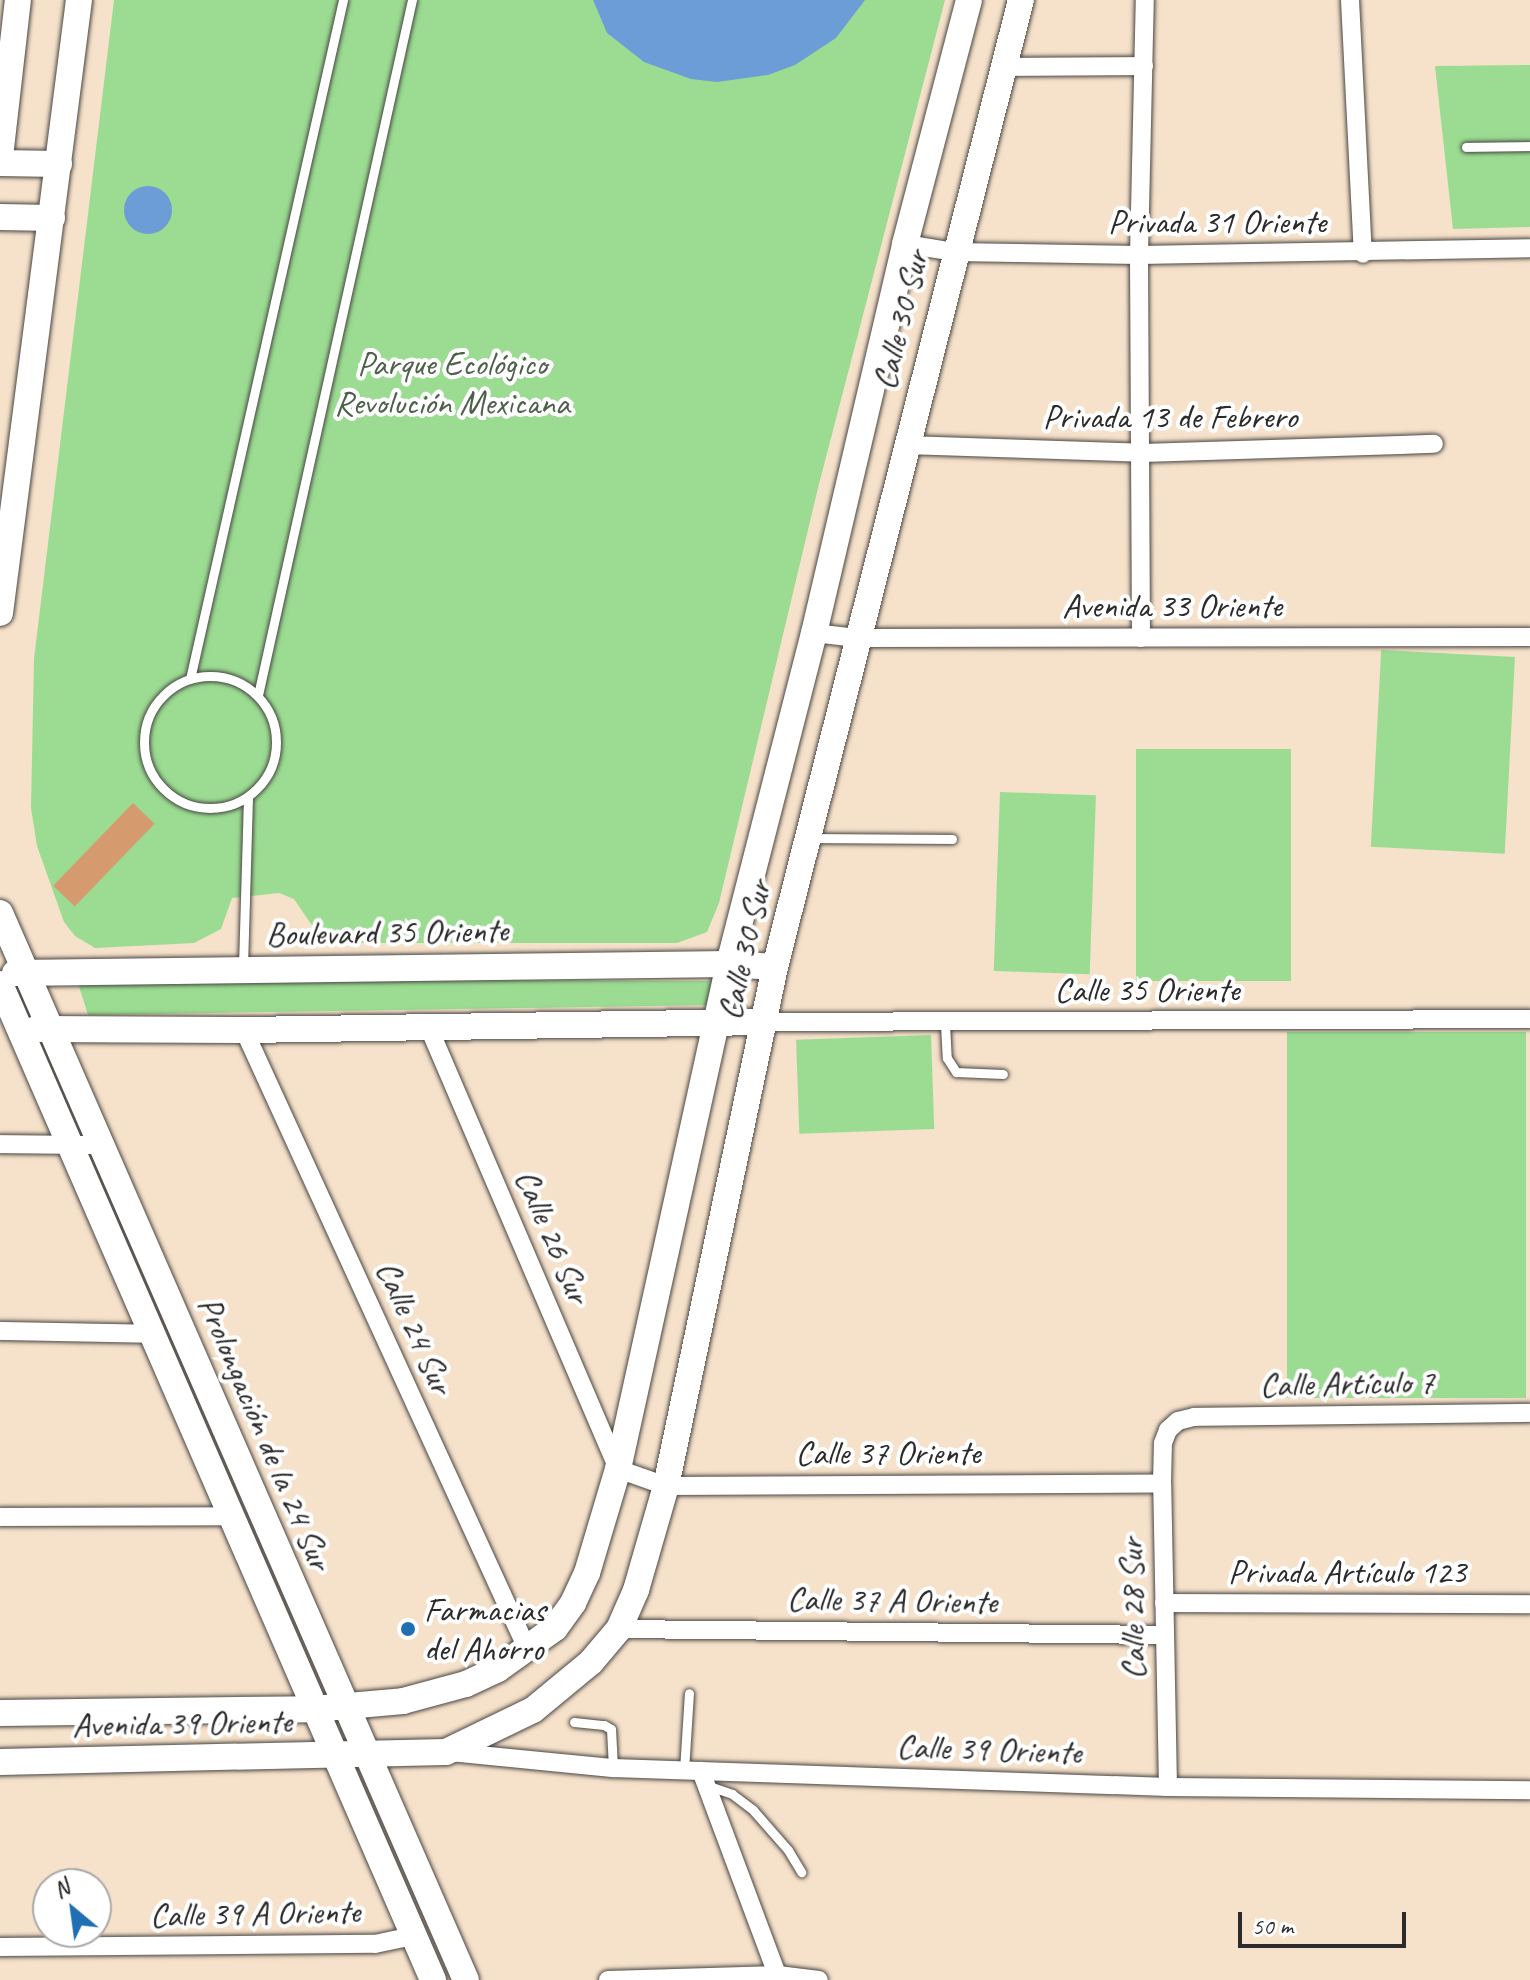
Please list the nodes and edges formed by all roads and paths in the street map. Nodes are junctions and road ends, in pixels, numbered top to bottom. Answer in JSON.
{"nodes":[{"id":1,"x":18,"y":0,"type":"edge"},
{"id":2,"x":79,"y":0,"type":"edge"},
{"id":3,"x":343,"y":0,"type":"edge"},
{"id":4,"x":412,"y":0,"type":"edge"},
{"id":5,"x":969,"y":0,"type":"edge"},
{"id":6,"x":1021,"y":0,"type":"edge"},
{"id":7,"x":1145,"y":0,"type":"edge"},
{"id":8,"x":1350,"y":0,"type":"edge"},
{"id":9,"x":7,"y":40,"type":"edge"},
{"id":10,"x":1144,"y":66,"type":"junction"},
{"id":11,"x":1004,"y":67,"type":"junction"},
{"id":12,"x":4,"y":87,"type":"edge"},
{"id":13,"x":1530,"y":146,"type":"edge"},
{"id":14,"x":1466,"y":147,"type":"dead end"},
{"id":15,"x":0,"y":160,"type":"edge"},
{"id":16,"x":59,"y":164,"type":"junction"},
{"id":17,"x":0,"y":217,"type":"edge"},
{"id":18,"x":52,"y":218,"type":"junction"},
{"id":19,"x":905,"y":244,"type":"junction"},
{"id":20,"x":1530,"y":248,"type":"edge"},
{"id":21,"x":955,"y":252,"type":"junction"},
{"id":22,"x":1363,"y":254,"type":"junction"},
{"id":23,"x":1139,"y":255,"type":"junction"},
{"id":24,"x":1434,"y":444,"type":"dead end"},
{"id":25,"x":906,"y":445,"type":"junction"},
{"id":26,"x":1142,"y":453,"type":"junction"},
{"id":27,"x":0,"y":613,"type":"edge"},
{"id":28,"x":814,"y":633,"type":"junction"},
{"id":29,"x":1530,"y":637,"type":"edge"},
{"id":30,"x":857,"y":638,"type":"junction"},
{"id":31,"x":1141,"y":638,"type":"junction"},
{"id":32,"x":190,"y":679,"type":"junction"},
{"id":33,"x":258,"y":695,"type":"junction"},
{"id":34,"x":248,"y":797,"type":"junction"},
{"id":35,"x":807,"y":838,"type":"junction"},
{"id":36,"x":952,"y":839,"type":"dead end"},
{"id":37,"x":0,"y":913,"type":"edge"},
{"id":38,"x":729,"y":964,"type":"junction"},
{"id":39,"x":775,"y":967,"type":"junction"},
{"id":40,"x":243,"y":970,"type":"junction"},
{"id":41,"x":0,"y":973,"type":"edge"},
{"id":42,"x":27,"y":974,"type":"junction"},
{"id":43,"x":0,"y":984,"type":"edge"},
{"id":44,"x":1530,"y":1019,"type":"edge"},
{"id":45,"x":718,"y":1021,"type":"junction"},
{"id":46,"x":764,"y":1022,"type":"junction"},
{"id":47,"x":945,"y":1024,"type":"junction"},
{"id":48,"x":51,"y":1028,"type":"junction"},
{"id":49,"x":429,"y":1028,"type":"junction"},
{"id":50,"x":21,"y":1030,"type":"junction"},
{"id":51,"x":244,"y":1030,"type":"junction"},
{"id":52,"x":1003,"y":1074,"type":"dead end"},
{"id":53,"x":0,"y":1144,"type":"edge"},
{"id":54,"x":71,"y":1145,"type":"junction"},
{"id":55,"x":102,"y":1145,"type":"junction"},
{"id":56,"x":0,"y":1331,"type":"edge"},
{"id":57,"x":153,"y":1334,"type":"junction"},
{"id":58,"x":1530,"y":1413,"type":"edge"},
{"id":59,"x":1168,"y":1430,"type":"joint"},
{"id":60,"x":618,"y":1469,"type":"junction"},
{"id":61,"x":1162,"y":1483,"type":"junction"},
{"id":62,"x":666,"y":1486,"type":"junction"},
{"id":63,"x":231,"y":1516,"type":"junction"},
{"id":64,"x":0,"y":1517,"type":"edge"},
{"id":65,"x":1164,"y":1603,"type":"junction"},
{"id":66,"x":1530,"y":1604,"type":"edge"},
{"id":67,"x":619,"y":1629,"type":"junction"},
{"id":68,"x":1165,"y":1635,"type":"junction"},
{"id":69,"x":528,"y":1651,"type":"junction"},
{"id":70,"x":689,"y":1693,"type":"dead end"},
{"id":71,"x":344,"y":1707,"type":"junction"},
{"id":72,"x":314,"y":1709,"type":"junction"},
{"id":73,"x":0,"y":1713,"type":"edge"},
{"id":74,"x":574,"y":1722,"type":"dead end"},
{"id":75,"x":446,"y":1752,"type":"junction"},
{"id":76,"x":364,"y":1754,"type":"junction"},
{"id":77,"x":335,"y":1756,"type":"junction"},
{"id":78,"x":0,"y":1762,"type":"edge"},
{"id":79,"x":613,"y":1768,"type":"junction"},
{"id":80,"x":697,"y":1775,"type":"junction"},
{"id":81,"x":1168,"y":1787,"type":"junction"},
{"id":82,"x":1530,"y":1790,"type":"edge"},
{"id":83,"x":801,"y":1872,"type":"dead end"},
{"id":84,"x":413,"y":1936,"type":"junction"},
{"id":85,"x":0,"y":1947,"type":"edge"},
{"id":86,"x":778,"y":1977,"type":"edge"},
{"id":87,"x":433,"y":1980,"type":"edge"},
{"id":88,"x":466,"y":1980,"type":"edge"},
{"id":89,"x":608,"y":1980,"type":"edge"},
{"id":90,"x":819,"y":1980,"type":"edge"}],
"edges":[{"from":1,"to":9,"type":"main road"},
{"from":2,"to":16,"type":"main road"},
{"from":3,"to":32,"type":"lane"},
{"from":4,"to":33,"type":"lane"},
{"from":5,"to":19,"type":"main road","name":"Calle 30 Sur"},
{"from":6,"to":11,"type":"main road","name":"Calle 30 Sur"},
{"from":7,"to":10,"type":"street"},
{"from":8,"to":22,"type":"street"},
{"from":9,"to":12,"type":"main road"},
{"from":10,"to":11,"type":"street"},
{"from":10,"to":23,"type":"street"},
{"from":11,"to":21,"type":"main road","name":"Calle 30 Sur"},
{"from":12,"to":15,"type":"main road"},
{"from":13,"to":14,"type":"lane"},
{"from":15,"to":16,"type":"main road"},
{"from":16,"to":18,"type":"main road"},
{"from":17,"to":18,"type":"main road"},
{"from":18,"to":27,"type":"main road"},
{"from":19,"to":21,"type":"street","name":"Privada 31 Oriente"},
{"from":19,"to":28,"type":"main road","name":"Calle 30 Sur"},
{"from":20,"to":22,"type":"street","name":"Privada 31 Oriente"},
{"from":21,"to":23,"type":"street","name":"Privada 31 Oriente"},
{"from":21,"to":25,"type":"main road","name":"Calle 30 Sur"},
{"from":22,"to":23,"type":"street","name":"Privada 31 Oriente"},
{"from":23,"to":26,"type":"street"},
{"from":24,"to":26,"type":"street","name":"Privada 13 de Febrero"},
{"from":25,"to":26,"type":"street","name":"Privada 13 de Febrero"},
{"from":25,"to":30,"type":"main road","name":"Calle 30 Sur"},
{"from":26,"to":31,"type":"street"},
{"from":28,"to":30,"type":"street","name":"Avenida 33 Oriente"},
{"from":28,"to":38,"type":"main road","name":"Calle 30 Sur"},
{"from":29,"to":31,"type":"street","name":"Avenida 33 Oriente"},
{"from":30,"to":31,"type":"street","name":"Avenida 33 Oriente"},
{"from":30,"to":35,"type":"main road","name":"Calle 30 Sur"},
{"from":32,"to":33,"type":"lane"},
{"from":32,"to":34,"type":"lane"},
{"from":33,"to":34,"type":"lane"},
{"from":34,"to":40,"type":"lane"},
{"from":35,"to":36,"type":"lane"},
{"from":35,"to":39,"type":"main road","name":"Calle 30 Sur"},
{"from":37,"to":42,"type":"main road","name":"Prolongación de la 24 Sur"},
{"from":38,"to":39,"type":"main road","name":"Boulevard 35 Oriente"},
{"from":38,"to":40,"type":"main road","name":"Boulevard 35 Oriente"},
{"from":38,"to":45,"type":"main road","name":"Calle 30 Sur"},
{"from":39,"to":46,"type":"main road","name":"Calle 30 Sur"},
{"from":40,"to":42,"type":"main road","name":"Boulevard 35 Oriente"},
{"from":41,"to":42,"type":"main road","name":"Boulevard 35 Oriente"},
{"from":42,"to":48,"type":"main road","name":"Prolongación de la 24 Sur"},
{"from":43,"to":50,"type":"main road","name":"Prolongación de la 24 Sur"},
{"from":44,"to":47,"type":"street","name":"Calle 35 Oriente"},
{"from":45,"to":46,"type":"main road"},
{"from":45,"to":49,"type":"main road"},
{"from":45,"to":60,"type":"main road","name":"Calle 30 Sur"},
{"from":46,"to":47,"type":"street","name":"Calle 35 Oriente"},
{"from":46,"to":62,"type":"main road","name":"Calle 30 Sur"},
{"from":47,"to":52,"type":"lane"},
{"from":48,"to":50,"type":"main road"},
{"from":48,"to":51,"type":"main road"},
{"from":48,"to":55,"type":"main road","name":"Prolongación de la 24 Sur"},
{"from":49,"to":51,"type":"main road"},
{"from":49,"to":60,"type":"street","name":"Calle 26 Sur"},
{"from":50,"to":54,"type":"main road","name":"Prolongación de la 24 Sur"},
{"from":51,"to":69,"type":"street","name":"Calle 24 Sur"},
{"from":53,"to":54,"type":"street"},
{"from":54,"to":55,"type":"street"},
{"from":54,"to":57,"type":"main road","name":"Prolongación de la 24 Sur"},
{"from":55,"to":71,"type":"main road","name":"Prolongación de la 24 Sur"},
{"from":56,"to":57,"type":"street"},
{"from":57,"to":63,"type":"main road","name":"Prolongación de la 24 Sur"},
{"from":58,"to":59,"type":"street","name":"Calle Artículo 7"},
{"from":59,"to":61,"type":"street","name":"Calle 28 Sur"},
{"from":60,"to":62,"type":"street","name":"Calle 37 Oriente"},
{"from":60,"to":69,"type":"main road","name":"Calle 30 Sur"},
{"from":61,"to":62,"type":"street","name":"Calle 37 Oriente"},
{"from":61,"to":65,"type":"street","name":"Calle 28 Sur"},
{"from":62,"to":67,"type":"main road","name":"Calle 30 Sur"},
{"from":63,"to":64,"type":"street"},
{"from":63,"to":72,"type":"main road","name":"Prolongación de la 24 Sur"},
{"from":65,"to":66,"type":"street","name":"Privada Artículo 123"},
{"from":65,"to":68,"type":"street","name":"Calle 28 Sur"},
{"from":67,"to":68,"type":"street","name":"Calle 37 A Oriente"},
{"from":67,"to":75,"type":"main road","name":"Calle 30 Sur"},
{"from":68,"to":81,"type":"street","name":"Calle 28 Sur"},
{"from":69,"to":71,"type":"main road","name":"Calle 30 Sur"},
{"from":70,"to":80,"type":"lane"},
{"from":71,"to":72,"type":"main road","name":"Avenida 39 Oriente"},
{"from":71,"to":76,"type":"main road","name":"Prolongación de la 24 Sur"},
{"from":72,"to":73,"type":"main road","name":"Avenida 39 Oriente"},
{"from":72,"to":77,"type":"main road","name":"Prolongación de la 24 Sur"},
{"from":74,"to":79,"type":"lane"},
{"from":75,"to":76,"type":"main road","name":"Calle 30 Sur"},
{"from":75,"to":79,"type":"street","name":"Calle 39 Oriente"},
{"from":76,"to":77,"type":"main road","name":"Avenida 39 Oriente"},
{"from":76,"to":88,"type":"main road","name":"Prolongación de la 24 Sur"},
{"from":77,"to":78,"type":"main road","name":"Avenida 39 Oriente"},
{"from":77,"to":84,"type":"main road","name":"Prolongación de la 24 Sur"},
{"from":79,"to":80,"type":"street","name":"Calle 39 Oriente"},
{"from":80,"to":81,"type":"street","name":"Calle 39 Oriente"},
{"from":80,"to":83,"type":"lane"},
{"from":80,"to":86,"type":"street"},
{"from":81,"to":82,"type":"street","name":"Calle 39 Oriente"},
{"from":84,"to":85,"type":"street","name":"Calle 39 A Oriente"},
{"from":84,"to":87,"type":"main road","name":"Prolongación de la 24 Sur"},
{"from":86,"to":89,"type":"street"},
{"from":86,"to":90,"type":"street"}]}
